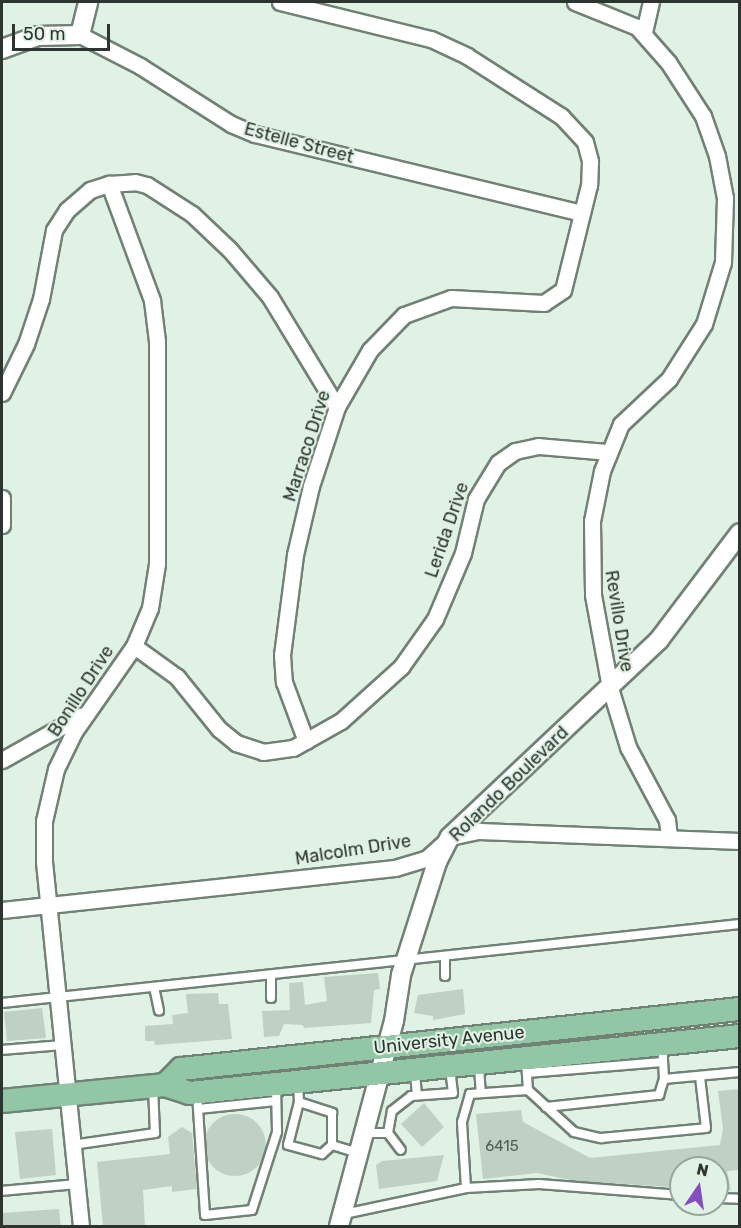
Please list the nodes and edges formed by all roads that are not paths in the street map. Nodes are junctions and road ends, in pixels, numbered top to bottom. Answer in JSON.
{"nodes":[{"id":1,"x":88,"y":2,"type":"edge"},
{"id":2,"x":280,"y":2,"type":"edge"},
{"id":3,"x":575,"y":2,"type":"edge"},
{"id":4,"x":651,"y":2,"type":"edge"},
{"id":5,"x":644,"y":32,"type":"junction"},
{"id":6,"x":80,"y":35,"type":"junction"},
{"id":7,"x":2,"y":49,"type":"edge"},
{"id":8,"x":109,"y":184,"type":"junction"},
{"id":9,"x":581,"y":213,"type":"junction"},
{"id":10,"x":2,"y":393,"type":"edge"},
{"id":11,"x":338,"y":407,"type":"junction"},
{"id":12,"x":608,"y":452,"type":"junction"},
{"id":13,"x":2,"y":498,"type":"edge"},
{"id":14,"x":2,"y":525,"type":"edge"},
{"id":15,"x":740,"y":533,"type":"edge"},
{"id":16,"x":134,"y":646,"type":"junction"},
{"id":17,"x":610,"y":688,"type":"junction"},
{"id":18,"x":91,"y":706,"type":"junction"},
{"id":19,"x":306,"y":741,"type":"junction"},
{"id":20,"x":2,"y":760,"type":"edge"},
{"id":21,"x":669,"y":836,"type":"junction"},
{"id":22,"x":450,"y":837,"type":"junction"},
{"id":23,"x":740,"y":841,"type":"edge"},
{"id":24,"x":50,"y":905,"type":"junction"},
{"id":25,"x":2,"y":910,"type":"edge"},
{"id":26,"x":740,"y":924,"type":"edge"},
{"id":27,"x":444,"y":957,"type":"junction"},
{"id":28,"x":407,"y":959,"type":"junction"},
{"id":29,"x":271,"y":975,"type":"junction"},
{"id":30,"x":445,"y":976,"type":"dead end"},
{"id":31,"x":154,"y":987,"type":"junction"},
{"id":32,"x":58,"y":998,"type":"junction"},
{"id":33,"x":271,"y":998,"type":"dead end"},
{"id":34,"x":2,"y":1003,"type":"edge"},
{"id":35,"x":740,"y":1009,"type":"edge"},
{"id":36,"x":159,"y":1010,"type":"dead end"},
{"id":37,"x":740,"y":1036,"type":"edge"},
{"id":38,"x":62,"y":1044,"type":"junction"},
{"id":39,"x":387,"y":1046,"type":"junction"},
{"id":40,"x":2,"y":1050,"type":"edge"},
{"id":41,"x":662,"y":1053,"type":"junction"},
{"id":42,"x":478,"y":1062,"type":"junction"},
{"id":43,"x":450,"y":1065,"type":"junction"},
{"id":44,"x":526,"y":1065,"type":"junction"},
{"id":45,"x":415,"y":1069,"type":"junction"},
{"id":46,"x":740,"y":1072,"type":"edge"},
{"id":47,"x":379,"y":1073,"type":"junction"},
{"id":48,"x":700,"y":1077,"type":"junction"},
{"id":49,"x":664,"y":1079,"type":"junction"},
{"id":50,"x":159,"y":1085,"type":"junction"},
{"id":51,"x":528,"y":1090,"type":"junction"},
{"id":52,"x":276,"y":1092,"type":"junction"},
{"id":53,"x":299,"y":1092,"type":"junction"},
{"id":54,"x":481,"y":1093,"type":"junction"},
{"id":55,"x":66,"y":1094,"type":"junction"},
{"id":56,"x":417,"y":1095,"type":"junction"},
{"id":57,"x":2,"y":1101,"type":"edge"},
{"id":58,"x":197,"y":1101,"type":"junction"},
{"id":59,"x":546,"y":1107,"type":"junction"},
{"id":60,"x":364,"y":1133,"type":"junction"},
{"id":61,"x":388,"y":1133,"type":"junction"},
{"id":62,"x":72,"y":1145,"type":"junction"},
{"id":63,"x":332,"y":1145,"type":"junction"},
{"id":64,"x":401,"y":1150,"type":"dead end"},
{"id":65,"x":358,"y":1153,"type":"junction"},
{"id":66,"x":76,"y":1184,"type":"junction"},
{"id":67,"x":466,"y":1188,"type":"junction"},
{"id":68,"x":2,"y":1191,"type":"edge"},
{"id":69,"x":669,"y":1194,"type":"edge"},
{"id":70,"x":341,"y":1220,"type":"edge"},
{"id":71,"x":81,"y":1227,"type":"edge"}],
"edges":[{"from":1,"to":6,"type":"street"},
{"from":2,"to":9,"type":"street","name":"Marraco Drive"},
{"from":3,"to":5,"type":"street","name":"Revillo Drive"},
{"from":4,"to":5,"type":"street"},
{"from":5,"to":12,"type":"street","name":"Revillo Drive"},
{"from":6,"to":7,"type":"street","name":"Estelle Street"},
{"from":6,"to":9,"type":"street","name":"Estelle Street"},
{"from":8,"to":10,"type":"street"},
{"from":8,"to":11,"type":"street"},
{"from":8,"to":16,"type":"street","name":"Bonillo Drive"},
{"from":9,"to":11,"type":"street","name":"Marraco Drive"},
{"from":11,"to":19,"type":"street","name":"Marraco Drive"},
{"from":12,"to":17,"type":"street","name":"Revillo Drive"},
{"from":12,"to":19,"type":"street","name":"Lerida Drive"},
{"from":13,"to":14,"type":"street"},
{"from":15,"to":17,"type":"street","name":"Rolando Boulevard"},
{"from":16,"to":18,"type":"street","name":"Bonillo Drive"},
{"from":16,"to":19,"type":"street","name":"Lerida Drive"},
{"from":17,"to":21,"type":"street","name":"Revillo Drive"},
{"from":17,"to":22,"type":"street","name":"Rolando Boulevard"},
{"from":18,"to":20,"type":"street"},
{"from":18,"to":24,"type":"street","name":"Bonillo Drive"},
{"from":21,"to":22,"type":"street"},
{"from":21,"to":23,"type":"street"},
{"from":22,"to":24,"type":"street","name":"Malcolm Drive"},
{"from":22,"to":28,"type":"street","name":"Rolando Boulevard"},
{"from":24,"to":25,"type":"street","name":"Malcolm Drive"},
{"from":24,"to":32,"type":"street","name":"Bonillo Drive"},
{"from":26,"to":27,"type":"lane"},
{"from":27,"to":28,"type":"lane"},
{"from":27,"to":30,"type":"lane"},
{"from":28,"to":29,"type":"lane"},
{"from":28,"to":39,"type":"street","name":"Rolando Boulevard"},
{"from":29,"to":31,"type":"lane"},
{"from":29,"to":33,"type":"lane"},
{"from":31,"to":32,"type":"lane"},
{"from":31,"to":36,"type":"lane"},
{"from":32,"to":34,"type":"lane"},
{"from":32,"to":38,"type":"street","name":"Bonillo Drive"},
{"from":35,"to":39,"type":"main road","name":"University Avenue"},
{"from":37,"to":41,"type":"main road","name":"University Avenue"},
{"from":38,"to":40,"type":"lane"},
{"from":38,"to":55,"type":"street","name":"Bonillo Drive"},
{"from":39,"to":47,"type":"street","name":"Rolando Boulevard"},
{"from":39,"to":50,"type":"main road","name":"University Avenue"},
{"from":41,"to":44,"type":"main road","name":"University Avenue"},
{"from":41,"to":49,"type":"lane"},
{"from":42,"to":43,"type":"main road","name":"University Avenue"},
{"from":42,"to":44,"type":"main road","name":"University Avenue"},
{"from":42,"to":54,"type":"lane"},
{"from":43,"to":45,"type":"main road","name":"University Avenue"},
{"from":43,"to":56,"type":"lane"},
{"from":44,"to":51,"type":"lane"},
{"from":45,"to":47,"type":"main road","name":"University Avenue"},
{"from":45,"to":56,"type":"lane"},
{"from":46,"to":48,"type":"lane"},
{"from":47,"to":53,"type":"main road","name":"University Avenue"},
{"from":47,"to":60,"type":"street","name":"Rolando Boulevard"},
{"from":48,"to":49,"type":"lane"},
{"from":48,"to":59,"type":"lane"},
{"from":49,"to":59,"type":"lane"},
{"from":50,"to":55,"type":"main road","name":"University Avenue"},
{"from":50,"to":58,"type":"main road","name":"University Avenue"},
{"from":50,"to":62,"type":"lane"},
{"from":51,"to":54,"type":"lane"},
{"from":51,"to":59,"type":"lane"},
{"from":52,"to":53,"type":"main road","name":"University Avenue"},
{"from":52,"to":58,"type":"main road","name":"University Avenue"},
{"from":52,"to":58,"type":"lane"},
{"from":53,"to":63,"type":"lane"},
{"from":53,"to":63,"type":"lane"},
{"from":54,"to":67,"type":"lane"},
{"from":55,"to":57,"type":"main road","name":"University Avenue"},
{"from":55,"to":62,"type":"street","name":"Bonillo Drive"},
{"from":56,"to":61,"type":"lane"},
{"from":60,"to":61,"type":"lane"},
{"from":60,"to":65,"type":"street","name":"Rolando Boulevard"},
{"from":61,"to":64,"type":"lane"},
{"from":62,"to":66,"type":"street","name":"Bonillo Drive"},
{"from":63,"to":65,"type":"lane"},
{"from":65,"to":70,"type":"street","name":"Rolando Boulevard"},
{"from":66,"to":68,"type":"lane"},
{"from":66,"to":71,"type":"street","name":"Bonillo Drive"},
{"from":67,"to":69,"type":"lane"},
{"from":67,"to":70,"type":"lane"}]}
